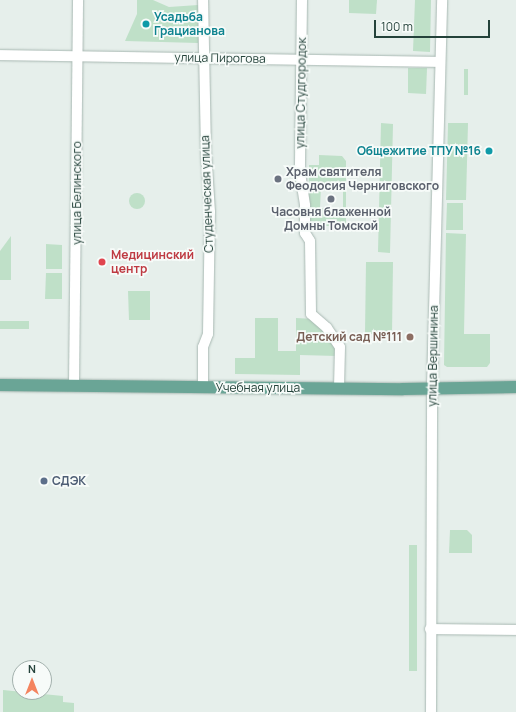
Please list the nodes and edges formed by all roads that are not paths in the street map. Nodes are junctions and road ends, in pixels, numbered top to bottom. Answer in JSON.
{"nodes":[{"id":1,"x":78,"y":0,"type":"edge"},
{"id":2,"x":203,"y":0,"type":"edge"},
{"id":3,"x":302,"y":0,"type":"edge"},
{"id":4,"x":442,"y":0,"type":"edge"},
{"id":5,"x":0,"y":55,"type":"edge"},
{"id":6,"x":77,"y":56,"type":"junction"},
{"id":7,"x":204,"y":57,"type":"junction"},
{"id":8,"x":301,"y":59,"type":"junction"},
{"id":9,"x":440,"y":62,"type":"junction"},
{"id":10,"x":0,"y":385,"type":"edge"},
{"id":11,"x":74,"y":386,"type":"junction"},
{"id":12,"x":516,"y":387,"type":"edge"},
{"id":13,"x":203,"y":388,"type":"junction"},
{"id":14,"x":432,"y":388,"type":"junction"},
{"id":15,"x":339,"y":389,"type":"junction"},
{"id":16,"x":430,"y":629,"type":"junction"},
{"id":17,"x":516,"y":630,"type":"edge"},
{"id":18,"x":431,"y":712,"type":"edge"}],
"edges":[{"from":1,"to":6,"type":"street","name":"улица Белинского"},
{"from":2,"to":7,"type":"street","name":"Студенческая улица"},
{"from":3,"to":8,"type":"street","name":"улица Студгородок"},
{"from":4,"to":9,"type":"street","name":"улица Вершинина"},
{"from":5,"to":6,"type":"street","name":"улица Пирогова"},
{"from":6,"to":7,"type":"street","name":"улица Пирогова"},
{"from":6,"to":11,"type":"street","name":"улица Белинского"},
{"from":7,"to":8,"type":"street","name":"улица Пирогова"},
{"from":7,"to":13,"type":"street","name":"Студенческая улица"},
{"from":8,"to":9,"type":"street","name":"улица Пирогова"},
{"from":8,"to":15,"type":"street","name":"улица Студгородок"},
{"from":9,"to":14,"type":"street","name":"улица Вершинина"},
{"from":10,"to":11,"type":"main road","name":"Учебная улица"},
{"from":11,"to":13,"type":"main road","name":"Учебная улица"},
{"from":12,"to":14,"type":"main road","name":"Учебная улица"},
{"from":13,"to":15,"type":"main road","name":"Учебная улица"},
{"from":14,"to":15,"type":"main road","name":"Учебная улица"},
{"from":14,"to":16,"type":"street","name":"улица Вершинина"},
{"from":16,"to":17,"type":"street"},
{"from":16,"to":18,"type":"street","name":"улица Вершинина"}]}
